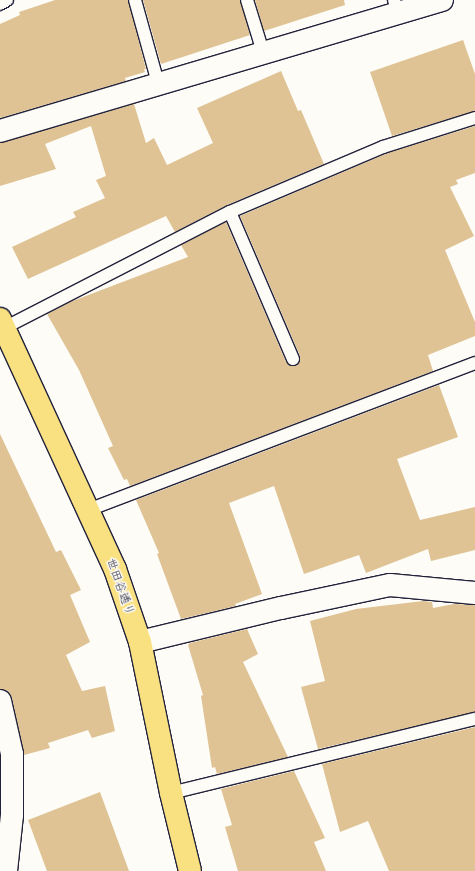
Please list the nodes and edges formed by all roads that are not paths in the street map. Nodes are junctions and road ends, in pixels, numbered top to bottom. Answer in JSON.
{"nodes":[{"id":1,"x":8,"y":0,"type":"edge"},
{"id":2,"x":135,"y":0,"type":"edge"},
{"id":3,"x":246,"y":0,"type":"edge"},
{"id":4,"x":442,"y":0,"type":"edge"},
{"id":5,"x":0,"y":4,"type":"edge"},
{"id":6,"x":396,"y":7,"type":"edge"},
{"id":7,"x":263,"y":52,"type":"junction"},
{"id":8,"x":158,"y":83,"type":"junction"},
{"id":9,"x":475,"y":118,"type":"edge"},
{"id":10,"x":0,"y":131,"type":"edge"},
{"id":11,"x":230,"y":212,"type":"junction"},
{"id":12,"x":2,"y":324,"type":"edge"},
{"id":13,"x":293,"y":359,"type":"dead end"},
{"id":14,"x":475,"y":363,"type":"edge"},
{"id":15,"x":88,"y":510,"type":"junction"},
{"id":16,"x":475,"y":593,"type":"edge"},
{"id":17,"x":140,"y":642,"type":"junction"},
{"id":18,"x":0,"y":701,"type":"edge"},
{"id":19,"x":475,"y":719,"type":"edge"},
{"id":20,"x":6,"y":770,"type":"edge"},
{"id":21,"x":171,"y":793,"type":"junction"},
{"id":22,"x":6,"y":871,"type":"edge"},
{"id":23,"x":190,"y":871,"type":"edge"}],
"edges":[{"from":1,"to":5,"type":"lane"},
{"from":2,"to":8,"type":"lane"},
{"from":3,"to":7,"type":"lane"},
{"from":4,"to":6,"type":"street"},
{"from":6,"to":7,"type":"street"},
{"from":7,"to":8,"type":"street"},
{"from":8,"to":10,"type":"street"},
{"from":9,"to":11,"type":"lane"},
{"from":11,"to":12,"type":"lane"},
{"from":11,"to":13,"type":"lane"},
{"from":12,"to":15,"type":"main road","name":"世田谷通り"},
{"from":14,"to":15,"type":"lane"},
{"from":15,"to":17,"type":"main road","name":"世田谷通り"},
{"from":16,"to":17,"type":"street"},
{"from":17,"to":21,"type":"main road","name":"世田谷通り"},
{"from":18,"to":20,"type":"street"},
{"from":19,"to":21,"type":"lane"},
{"from":20,"to":22,"type":"street"},
{"from":21,"to":23,"type":"main road","name":"世田谷通り"}]}
